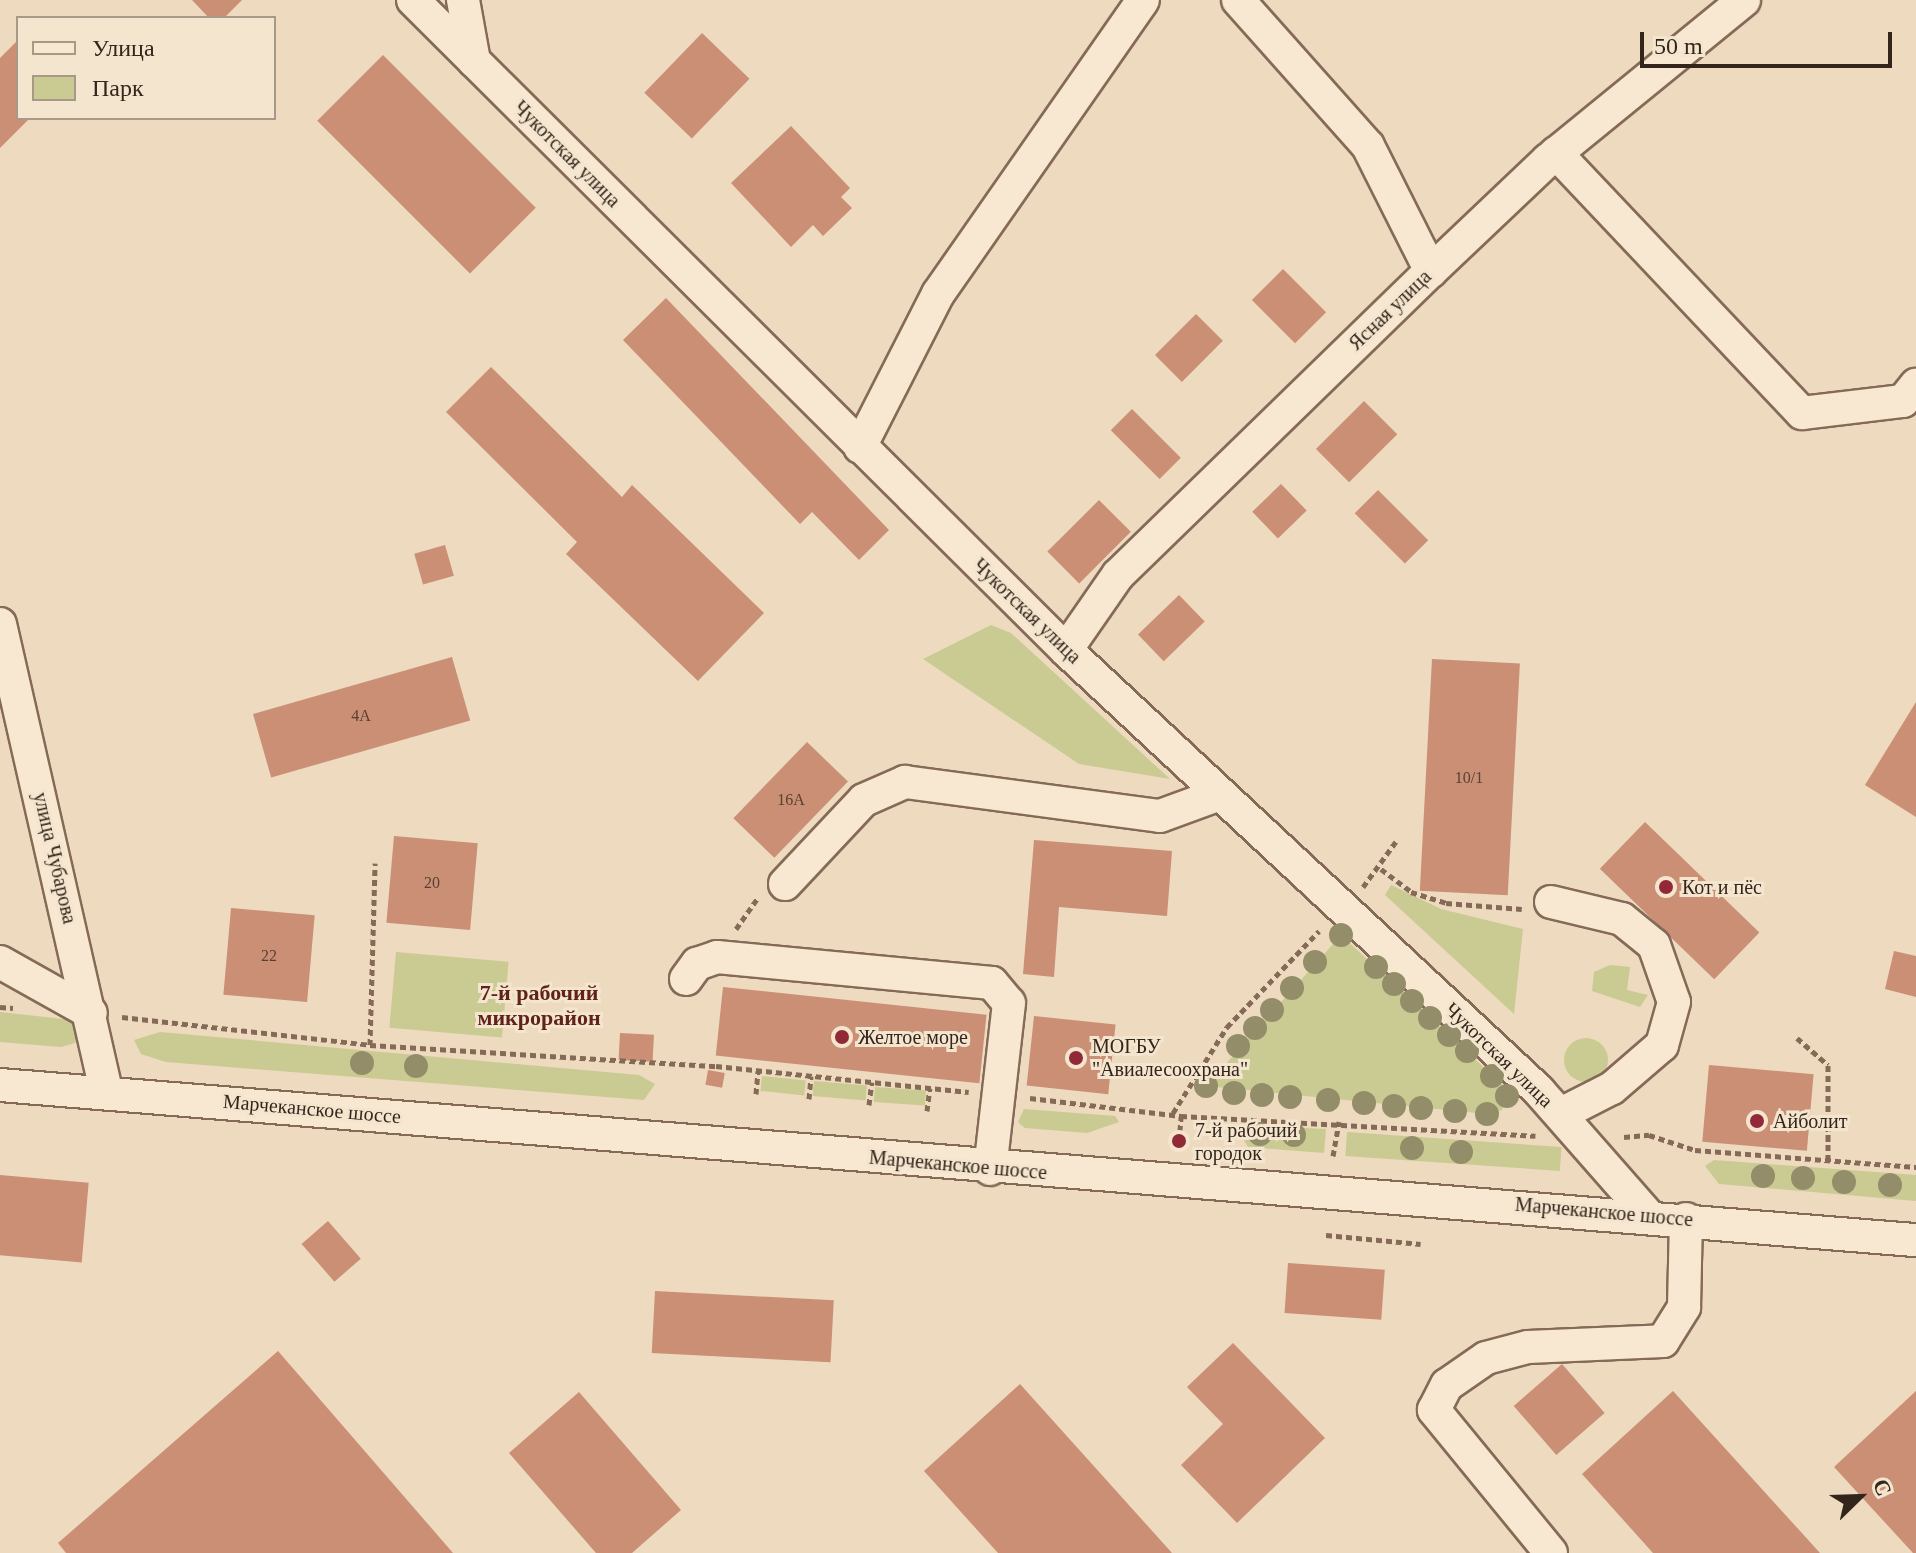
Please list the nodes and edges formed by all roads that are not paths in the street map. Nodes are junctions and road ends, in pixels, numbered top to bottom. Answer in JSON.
{"nodes":[{"id":1,"x":413,"y":0,"type":"edge"},
{"id":2,"x":463,"y":0,"type":"edge"},
{"id":3,"x":1143,"y":0,"type":"edge"},
{"id":4,"x":1238,"y":0,"type":"edge"},
{"id":5,"x":1744,"y":0,"type":"edge"},
{"id":6,"x":474,"y":61,"type":"junction"},
{"id":7,"x":1556,"y":153,"type":"junction"},
{"id":8,"x":1431,"y":271,"type":"junction"},
{"id":9,"x":1916,"y":385,"type":"edge"},
{"id":10,"x":860,"y":447,"type":"junction"},
{"id":11,"x":0,"y":624,"type":"edge"},
{"id":12,"x":1066,"y":650,"type":"junction"},
{"id":13,"x":1220,"y":794,"type":"junction"},
{"id":14,"x":785,"y":884,"type":"road end"},
{"id":15,"x":1543,"y":906,"type":"road end"},
{"id":16,"x":0,"y":962,"type":"edge"},
{"id":17,"x":686,"y":979,"type":"dead end"},
{"id":18,"x":91,"y":1013,"type":"junction"},
{"id":19,"x":0,"y":1085,"type":"edge"},
{"id":20,"x":106,"y":1092,"type":"junction"},
{"id":21,"x":1561,"y":1114,"type":"junction"},
{"id":22,"x":990,"y":1169,"type":"junction"},
{"id":23,"x":1647,"y":1214,"type":"junction"},
{"id":24,"x":1686,"y":1219,"type":"junction"},
{"id":25,"x":1916,"y":1240,"type":"edge"},
{"id":26,"x":1551,"y":1553,"type":"edge"}],
"edges":[{"from":1,"to":6,"type":"street","name":"Чукотская улица"},
{"from":2,"to":6,"type":"street"},
{"from":3,"to":10,"type":"street"},
{"from":4,"to":8,"type":"street"},
{"from":5,"to":7,"type":"street","name":"Ясная улица"},
{"from":6,"to":10,"type":"street","name":"Чукотская улица"},
{"from":7,"to":8,"type":"street","name":"Ясная улица"},
{"from":7,"to":9,"type":"street"},
{"from":8,"to":12,"type":"street","name":"Ясная улица"},
{"from":10,"to":12,"type":"street","name":"Чукотская улица"},
{"from":11,"to":18,"type":"street","name":"улица Чубарова"},
{"from":12,"to":13,"type":"street","name":"Чукотская улица"},
{"from":13,"to":14,"type":"street"},
{"from":13,"to":21,"type":"street","name":"Чукотская улица"},
{"from":15,"to":21,"type":"street"},
{"from":16,"to":18,"type":"street"},
{"from":17,"to":22,"type":"street"},
{"from":18,"to":20,"type":"street","name":"улица Чубарова"},
{"from":19,"to":20,"type":"street","name":"Марчеканское шоссе"},
{"from":20,"to":22,"type":"street","name":"Марчеканское шоссе"},
{"from":21,"to":23,"type":"street","name":"Чукотская улица"},
{"from":22,"to":23,"type":"street","name":"Марчеканское шоссе"},
{"from":23,"to":24,"type":"street","name":"Марчеканское шоссе"},
{"from":24,"to":25,"type":"street","name":"Марчеканское шоссе"},
{"from":24,"to":26,"type":"street"}]}
